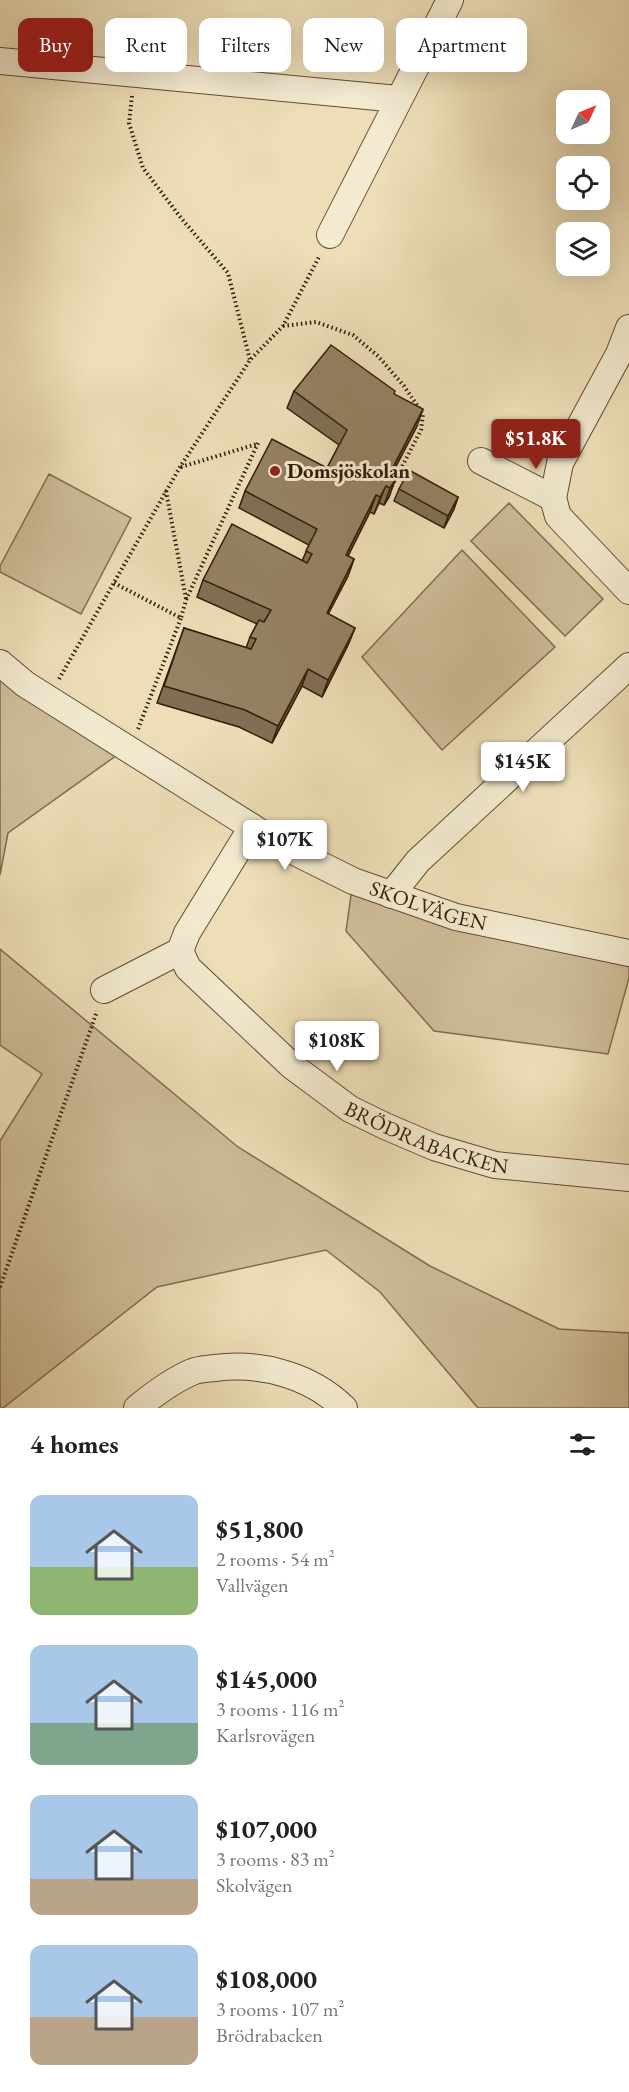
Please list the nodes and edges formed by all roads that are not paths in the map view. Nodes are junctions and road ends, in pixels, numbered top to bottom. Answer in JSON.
{"nodes":[{"id":1,"x":450,"y":0,"type":"edge"},
{"id":2,"x":0,"y":61,"type":"edge"},
{"id":3,"x":398,"y":99,"type":"junction"},
{"id":4,"x":330,"y":235,"type":"road end"},
{"id":5,"x":629,"y":328,"type":"edge"},
{"id":6,"x":481,"y":461,"type":"dead end"},
{"id":7,"x":553,"y":498,"type":"junction"},
{"id":8,"x":629,"y":591,"type":"edge"},
{"id":9,"x":0,"y":663,"type":"edge"},
{"id":10,"x":629,"y":666,"type":"edge"},
{"id":11,"x":252,"y":827,"type":"junction"},
{"id":12,"x":391,"y":895,"type":"junction"},
{"id":13,"x":180,"y":951,"type":"junction"},
{"id":14,"x":629,"y":952,"type":"edge"},
{"id":15,"x":104,"y":990,"type":"road end"},
{"id":16,"x":629,"y":1178,"type":"edge"},
{"id":17,"x":137,"y":1408,"type":"edge"},
{"id":18,"x":344,"y":1408,"type":"edge"}],
"edges":[{"from":1,"to":3,"type":"street"},
{"from":2,"to":3,"type":"street"},
{"from":3,"to":4,"type":"street"},
{"from":5,"to":7,"type":"street"},
{"from":6,"to":7,"type":"street"},
{"from":7,"to":8,"type":"street"},
{"from":9,"to":11,"type":"street","name":"SKOLVÄGEN"},
{"from":10,"to":12,"type":"street"},
{"from":11,"to":12,"type":"street","name":"SKOLVÄGEN"},
{"from":11,"to":13,"type":"street"},
{"from":12,"to":14,"type":"street","name":"SKOLVÄGEN"},
{"from":13,"to":15,"type":"street"},
{"from":13,"to":16,"type":"street","name":"BRÖDRABACKEN"},
{"from":17,"to":18,"type":"street"}]}
